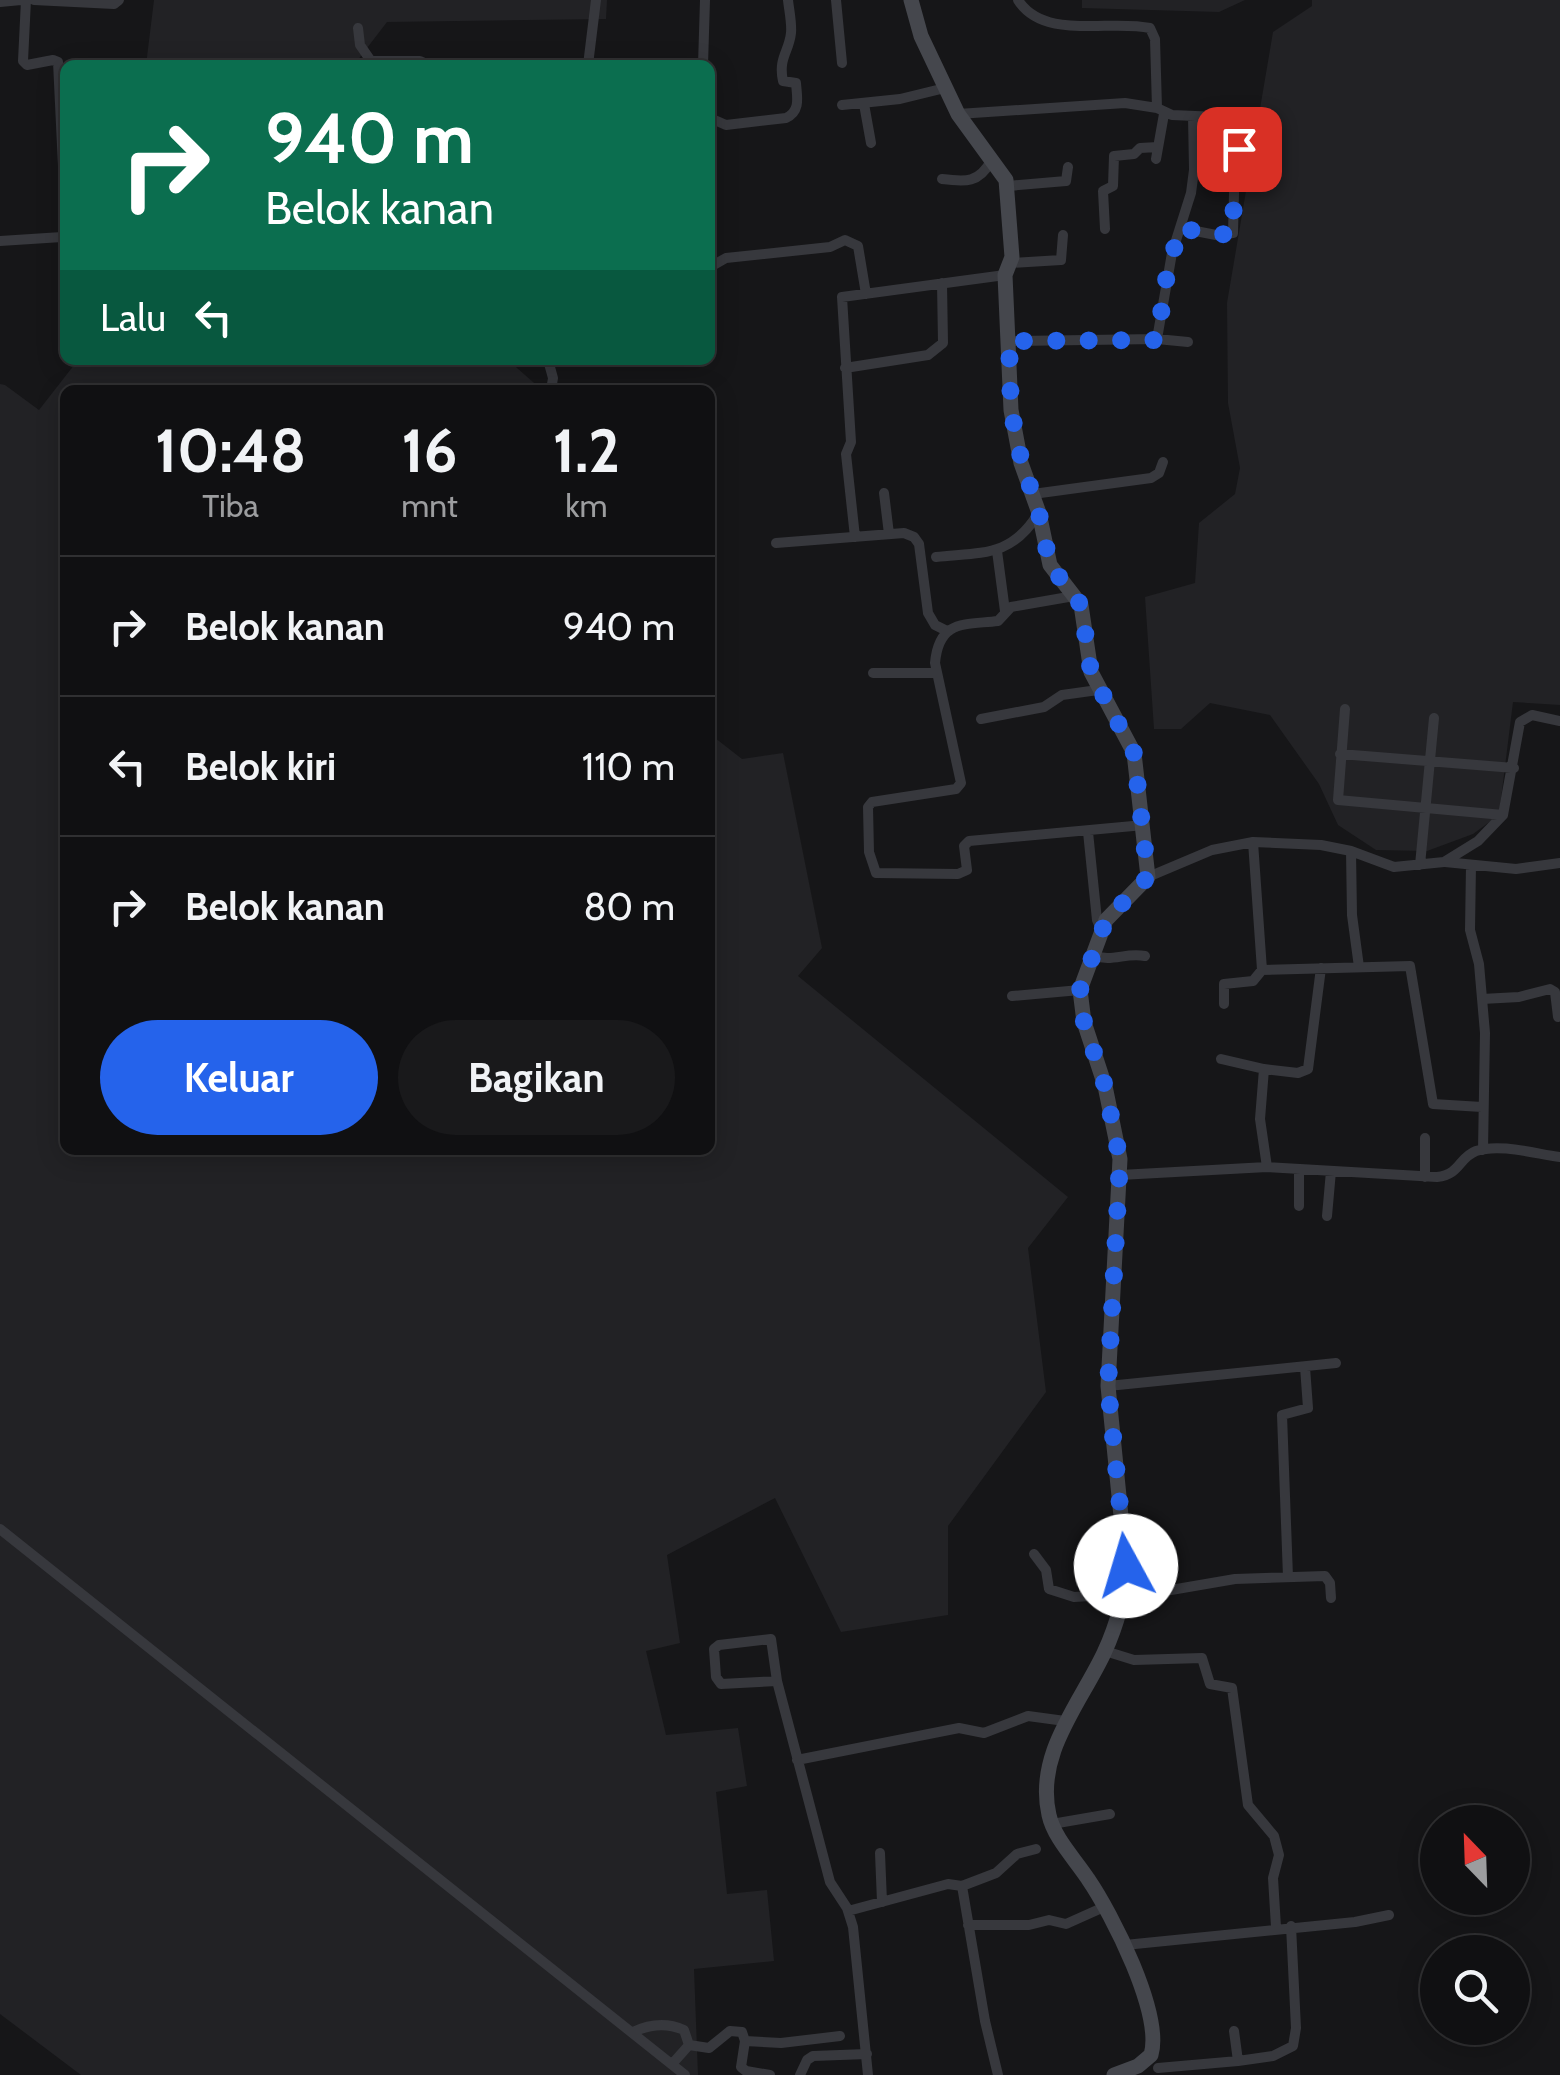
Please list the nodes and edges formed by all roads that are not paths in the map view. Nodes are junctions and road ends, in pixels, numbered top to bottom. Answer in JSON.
{"nodes":[{"id":1,"x":23,"y":0,"type":"edge"},
{"id":2,"x":34,"y":0,"type":"edge"},
{"id":3,"x":119,"y":0,"type":"edge"},
{"id":4,"x":596,"y":0,"type":"edge"},
{"id":5,"x":705,"y":0,"type":"edge"},
{"id":6,"x":788,"y":0,"type":"edge"},
{"id":7,"x":836,"y":0,"type":"edge"},
{"id":8,"x":911,"y":0,"type":"edge"},
{"id":9,"x":1018,"y":0,"type":"edge"},
{"id":10,"x":0,"y":2,"type":"edge"},
{"id":11,"x":358,"y":28,"type":"dead end"},
{"id":12,"x":370,"y":60,"type":"edge"},
{"id":13,"x":589,"y":60,"type":"edge"},
{"id":14,"x":702,"y":60,"type":"edge"},
{"id":15,"x":842,"y":63,"type":"dead end"},
{"id":16,"x":945,"y":88,"type":"junction"},
{"id":17,"x":60,"y":104,"type":"edge"},
{"id":18,"x":864,"y":104,"type":"junction"},
{"id":19,"x":842,"y":105,"type":"dead end"},
{"id":20,"x":1160,"y":111,"type":"junction"},
{"id":21,"x":958,"y":114,"type":"junction"},
{"id":22,"x":1193,"y":116,"type":"junction"},
{"id":23,"x":715,"y":120,"type":"edge"},
{"id":24,"x":871,"y":143,"type":"dead end"},
{"id":25,"x":992,"y":161,"type":"junction"},
{"id":26,"x":1068,"y":166,"type":"dead end"},
{"id":27,"x":942,"y":179,"type":"dead end"},
{"id":28,"x":1008,"y":186,"type":"junction"},
{"id":29,"x":1180,"y":228,"type":"junction"},
{"id":30,"x":1105,"y":229,"type":"dead end"},
{"id":31,"x":1063,"y":234,"type":"dead end"},
{"id":32,"x":60,"y":237,"type":"edge"},
{"id":33,"x":0,"y":241,"type":"edge"},
{"id":34,"x":715,"y":264,"type":"edge"},
{"id":35,"x":1008,"y":269,"type":"junction"},
{"id":36,"x":942,"y":283,"type":"junction"},
{"id":37,"x":866,"y":294,"type":"junction"},
{"id":38,"x":1157,"y":340,"type":"junction"},
{"id":39,"x":1009,"y":341,"type":"junction"},
{"id":40,"x":1188,"y":342,"type":"dead end"},
{"id":41,"x":844,"y":368,"type":"junction"},
{"id":42,"x":1164,"y":462,"type":"dead end"},
{"id":43,"x":884,"y":493,"type":"dead end"},
{"id":44,"x":1033,"y":494,"type":"junction"},
{"id":45,"x":1039,"y":513,"type":"junction"},
{"id":46,"x":889,"y":534,"type":"junction"},
{"id":47,"x":855,"y":537,"type":"junction"},
{"id":48,"x":776,"y":543,"type":"dead end"},
{"id":49,"x":997,"y":551,"type":"junction"},
{"id":50,"x":936,"y":557,"type":"dead end"},
{"id":51,"x":1074,"y":596,"type":"junction"},
{"id":52,"x":1005,"y":611,"type":"junction"},
{"id":53,"x":947,"y":631,"type":"junction"},
{"id":54,"x":872,"y":673,"type":"dead end"},
{"id":55,"x":937,"y":673,"type":"junction"},
{"id":56,"x":1098,"y":690,"type":"junction"},
{"id":57,"x":1345,"y":710,"type":"dead end"},
{"id":58,"x":1434,"y":718,"type":"dead end"},
{"id":59,"x":982,"y":719,"type":"dead end"},
{"id":60,"x":1560,"y":721,"type":"edge"},
{"id":61,"x":1340,"y":754,"type":"junction"},
{"id":62,"x":1429,"y":762,"type":"junction"},
{"id":63,"x":1514,"y":768,"type":"junction"},
{"id":64,"x":1426,"y":810,"type":"junction"},
{"id":65,"x":1504,"y":815,"type":"junction"},
{"id":66,"x":1144,"y":825,"type":"junction"},
{"id":67,"x":1088,"y":832,"type":"junction"},
{"id":68,"x":1253,"y":842,"type":"junction"},
{"id":69,"x":1351,"y":851,"type":"junction"},
{"id":70,"x":1444,"y":862,"type":"junction"},
{"id":71,"x":1560,"y":864,"type":"edge"},
{"id":72,"x":1471,"y":865,"type":"junction"},
{"id":73,"x":1420,"y":866,"type":"junction"},
{"id":74,"x":1148,"y":877,"type":"junction"},
{"id":75,"x":1101,"y":929,"type":"junction"},
{"id":76,"x":1092,"y":955,"type":"junction"},
{"id":77,"x":1145,"y":956,"type":"dead end"},
{"id":78,"x":1359,"y":967,"type":"junction"},
{"id":79,"x":1321,"y":968,"type":"junction"},
{"id":80,"x":1262,"y":970,"type":"junction"},
{"id":81,"x":1080,"y":990,"type":"junction"},
{"id":82,"x":1012,"y":996,"type":"dead end"},
{"id":83,"x":1482,"y":999,"type":"junction"},
{"id":84,"x":1224,"y":1004,"type":"dead end"},
{"id":85,"x":1558,"y":1018,"type":"edge"},
{"id":86,"x":1221,"y":1059,"type":"dead end"},
{"id":87,"x":1264,"y":1069,"type":"junction"},
{"id":88,"x":1482,"y":1106,"type":"junction"},
{"id":89,"x":1425,"y":1138,"type":"dead end"},
{"id":90,"x":1483,"y":1150,"type":"junction"},
{"id":91,"x":1560,"y":1157,"type":"edge"},
{"id":92,"x":1266,"y":1167,"type":"junction"},
{"id":93,"x":1300,"y":1169,"type":"junction"},
{"id":94,"x":1331,"y":1170,"type":"junction"},
{"id":95,"x":1120,"y":1175,"type":"junction"},
{"id":96,"x":1425,"y":1177,"type":"junction"},
{"id":97,"x":1300,"y":1206,"type":"dead end"},
{"id":98,"x":1326,"y":1216,"type":"dead end"},
{"id":99,"x":1336,"y":1363,"type":"dead end"},
{"id":100,"x":1305,"y":1367,"type":"junction"},
{"id":101,"x":1108,"y":1386,"type":"junction"},
{"id":102,"x":0,"y":1529,"type":"edge"},
{"id":103,"x":1034,"y":1554,"type":"dead end"},
{"id":104,"x":1288,"y":1577,"type":"junction"},
{"id":105,"x":1126,"y":1590,"type":"junction"},
{"id":106,"x":1330,"y":1598,"type":"dead end"},
{"id":107,"x":1105,"y":1651,"type":"junction"},
{"id":108,"x":777,"y":1681,"type":"junction"},
{"id":109,"x":1066,"y":1720,"type":"junction"},
{"id":110,"x":796,"y":1760,"type":"junction"},
{"id":111,"x":1110,"y":1814,"type":"dead end"},
{"id":112,"x":1052,"y":1824,"type":"junction"},
{"id":113,"x":1036,"y":1849,"type":"dead end"},
{"id":114,"x":880,"y":1853,"type":"dead end"},
{"id":115,"x":962,"y":1886,"type":"junction"},
{"id":116,"x":882,"y":1902,"type":"junction"},
{"id":117,"x":1104,"y":1908,"type":"junction"},
{"id":118,"x":848,"y":1911,"type":"junction"},
{"id":119,"x":1388,"y":1915,"type":"dead end"},
{"id":120,"x":968,"y":1925,"type":"junction"},
{"id":121,"x":1292,"y":1926,"type":"junction"},
{"id":122,"x":1276,"y":1927,"type":"junction"},
{"id":123,"x":1125,"y":1945,"type":"junction"},
{"id":124,"x":1234,"y":2031,"type":"dead end"},
{"id":125,"x":633,"y":2032,"type":"junction"},
{"id":126,"x":840,"y":2036,"type":"dead end"},
{"id":127,"x":745,"y":2041,"type":"junction"},
{"id":128,"x":689,"y":2045,"type":"junction"},
{"id":129,"x":867,"y":2054,"type":"junction"},
{"id":130,"x":1238,"y":2060,"type":"junction"},
{"id":131,"x":673,"y":2063,"type":"junction"},
{"id":132,"x":1156,"y":2066,"type":"edge"},
{"id":133,"x":685,"y":2075,"type":"edge"},
{"id":134,"x":770,"y":2075,"type":"edge"},
{"id":135,"x":800,"y":2075,"type":"edge"},
{"id":136,"x":868,"y":2075,"type":"edge"},
{"id":137,"x":998,"y":2075,"type":"edge"},
{"id":138,"x":1114,"y":2075,"type":"edge"}],
"edges":[{"from":1,"to":10,"type":"street"},
{"from":1,"to":17,"type":"street"},
{"from":2,"to":3,"type":"street"},
{"from":4,"to":13,"type":"street"},
{"from":5,"to":14,"type":"street"},
{"from":6,"to":23,"type":"street"},
{"from":7,"to":15,"type":"street"},
{"from":8,"to":16,"type":"street"},
{"from":9,"to":20,"type":"street"},
{"from":11,"to":12,"type":"street"},
{"from":16,"to":18,"type":"street"},
{"from":16,"to":21,"type":"street"},
{"from":18,"to":19,"type":"street"},
{"from":18,"to":24,"type":"street"},
{"from":20,"to":21,"type":"street"},
{"from":20,"to":22,"type":"street"},
{"from":20,"to":30,"type":"street"},
{"from":21,"to":25,"type":"street"},
{"from":22,"to":29,"type":"street"},
{"from":22,"to":29,"type":"street"},
{"from":25,"to":27,"type":"street"},
{"from":25,"to":28,"type":"street"},
{"from":26,"to":28,"type":"street"},
{"from":28,"to":35,"type":"street"},
{"from":29,"to":38,"type":"street"},
{"from":31,"to":35,"type":"street"},
{"from":32,"to":33,"type":"street"},
{"from":34,"to":37,"type":"street"},
{"from":35,"to":36,"type":"street"},
{"from":35,"to":39,"type":"street"},
{"from":36,"to":37,"type":"street"},
{"from":36,"to":41,"type":"street"},
{"from":37,"to":41,"type":"street"},
{"from":38,"to":39,"type":"street"},
{"from":38,"to":40,"type":"street"},
{"from":39,"to":44,"type":"street"},
{"from":41,"to":47,"type":"street"},
{"from":42,"to":44,"type":"street"},
{"from":43,"to":46,"type":"street"},
{"from":44,"to":45,"type":"street"},
{"from":45,"to":49,"type":"street"},
{"from":45,"to":51,"type":"street"},
{"from":46,"to":47,"type":"street"},
{"from":46,"to":53,"type":"street"},
{"from":47,"to":48,"type":"street"},
{"from":49,"to":50,"type":"street"},
{"from":49,"to":52,"type":"street"},
{"from":51,"to":52,"type":"street"},
{"from":51,"to":56,"type":"street"},
{"from":52,"to":53,"type":"street"},
{"from":53,"to":55,"type":"street"},
{"from":54,"to":55,"type":"street"},
{"from":55,"to":67,"type":"street"},
{"from":56,"to":59,"type":"street"},
{"from":56,"to":66,"type":"street"},
{"from":57,"to":61,"type":"street"},
{"from":58,"to":62,"type":"street"},
{"from":60,"to":63,"type":"street"},
{"from":61,"to":62,"type":"street"},
{"from":61,"to":64,"type":"street"},
{"from":62,"to":63,"type":"street"},
{"from":62,"to":64,"type":"street"},
{"from":63,"to":65,"type":"street"},
{"from":64,"to":65,"type":"street"},
{"from":64,"to":73,"type":"street"},
{"from":65,"to":70,"type":"street"},
{"from":66,"to":67,"type":"street"},
{"from":66,"to":74,"type":"street"},
{"from":67,"to":75,"type":"street"},
{"from":68,"to":69,"type":"street"},
{"from":68,"to":74,"type":"street"},
{"from":68,"to":80,"type":"street"},
{"from":69,"to":73,"type":"street"},
{"from":69,"to":78,"type":"street"},
{"from":70,"to":72,"type":"street"},
{"from":70,"to":73,"type":"street"},
{"from":71,"to":72,"type":"street"},
{"from":72,"to":83,"type":"street"},
{"from":74,"to":75,"type":"street"},
{"from":75,"to":76,"type":"street"},
{"from":76,"to":77,"type":"street"},
{"from":76,"to":81,"type":"street"},
{"from":78,"to":79,"type":"street"},
{"from":78,"to":88,"type":"street"},
{"from":79,"to":80,"type":"street"},
{"from":79,"to":87,"type":"street"},
{"from":80,"to":84,"type":"street"},
{"from":81,"to":82,"type":"street"},
{"from":81,"to":95,"type":"street"},
{"from":83,"to":85,"type":"street"},
{"from":83,"to":88,"type":"street"},
{"from":86,"to":87,"type":"street"},
{"from":87,"to":92,"type":"street"},
{"from":88,"to":90,"type":"street"},
{"from":89,"to":96,"type":"street"},
{"from":90,"to":91,"type":"street"},
{"from":90,"to":96,"type":"street"},
{"from":92,"to":93,"type":"street"},
{"from":92,"to":95,"type":"street"},
{"from":93,"to":94,"type":"street"},
{"from":93,"to":97,"type":"street"},
{"from":94,"to":96,"type":"street"},
{"from":94,"to":98,"type":"street"},
{"from":95,"to":101,"type":"street"},
{"from":99,"to":100,"type":"street"},
{"from":100,"to":101,"type":"street"},
{"from":100,"to":104,"type":"street"},
{"from":101,"to":105,"type":"street"},
{"from":102,"to":125,"type":"street"},
{"from":103,"to":105,"type":"street"},
{"from":104,"to":105,"type":"street"},
{"from":104,"to":106,"type":"street"},
{"from":105,"to":107,"type":"street"},
{"from":107,"to":109,"type":"street"},
{"from":107,"to":122,"type":"street"},
{"from":108,"to":108,"type":"street"},
{"from":108,"to":110,"type":"street"},
{"from":109,"to":110,"type":"street"},
{"from":109,"to":112,"type":"street"},
{"from":110,"to":118,"type":"street"},
{"from":111,"to":112,"type":"street"},
{"from":112,"to":117,"type":"street"},
{"from":113,"to":115,"type":"street"},
{"from":114,"to":116,"type":"street"},
{"from":115,"to":116,"type":"street"},
{"from":115,"to":120,"type":"street"},
{"from":116,"to":118,"type":"street"},
{"from":117,"to":120,"type":"street"},
{"from":117,"to":123,"type":"street"},
{"from":118,"to":129,"type":"street"},
{"from":119,"to":121,"type":"street"},
{"from":120,"to":137,"type":"street"},
{"from":121,"to":122,"type":"street"},
{"from":121,"to":130,"type":"street"},
{"from":122,"to":123,"type":"street"},
{"from":123,"to":132,"type":"street"},
{"from":124,"to":130,"type":"street"},
{"from":125,"to":128,"type":"street"},
{"from":125,"to":131,"type":"street"},
{"from":126,"to":127,"type":"street"},
{"from":127,"to":128,"type":"street"},
{"from":127,"to":134,"type":"street"},
{"from":128,"to":131,"type":"street"},
{"from":129,"to":135,"type":"street"},
{"from":129,"to":136,"type":"street"},
{"from":130,"to":132,"type":"street"},
{"from":131,"to":133,"type":"street"},
{"from":132,"to":138,"type":"street"}]}
